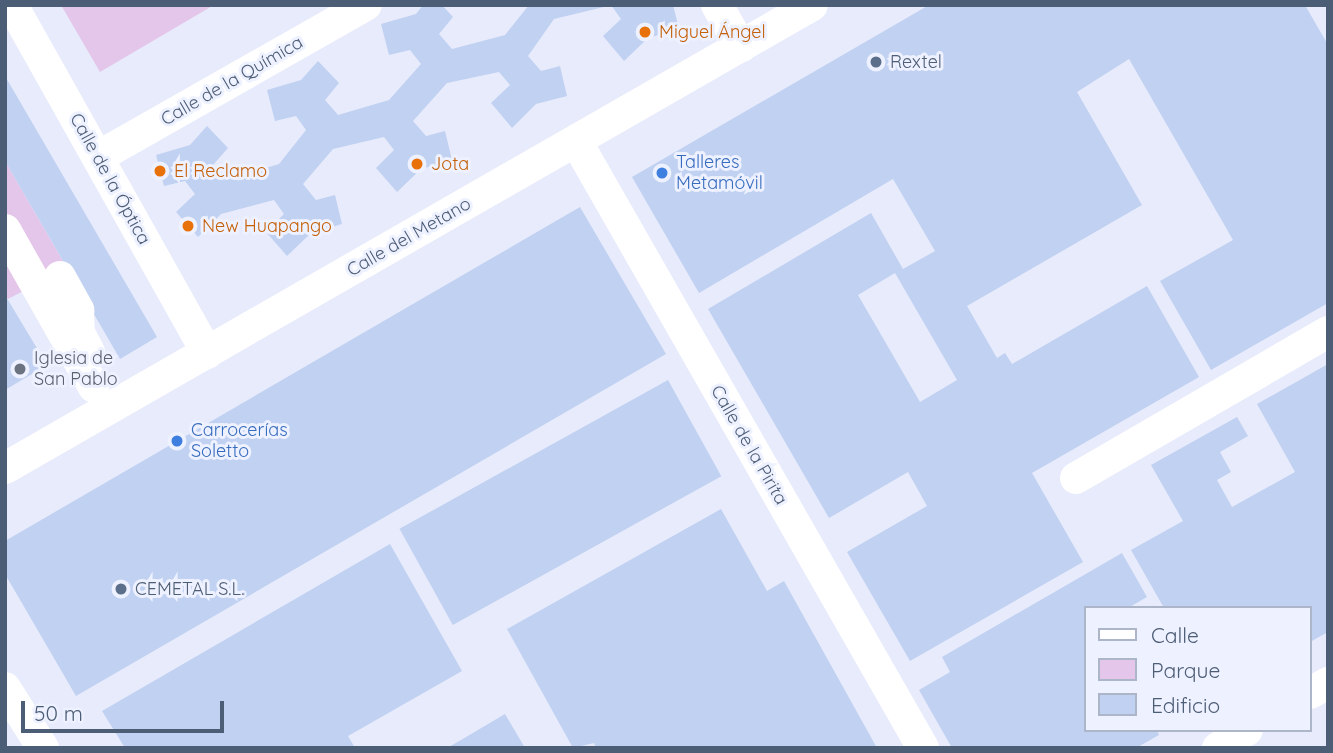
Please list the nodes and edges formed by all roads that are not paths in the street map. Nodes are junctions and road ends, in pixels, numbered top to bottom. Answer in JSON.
{"nodes":[{"id":1,"x":12,"y":5,"type":"edge"},
{"id":2,"x":366,"y":5,"type":"edge"},
{"id":3,"x":717,"y":5,"type":"edge"},
{"id":4,"x":812,"y":5,"type":"edge"},
{"id":5,"x":741,"y":47,"type":"junction"},
{"id":6,"x":576,"y":141,"type":"junction"},
{"id":7,"x":98,"y":157,"type":"junction"},
{"id":8,"x":5,"y":230,"type":"edge"},
{"id":9,"x":60,"y":277,"type":"dead end"},
{"id":10,"x":1328,"y":332,"type":"edge"},
{"id":11,"x":206,"y":353,"type":"junction"},
{"id":12,"x":105,"y":395,"type":"junction"},
{"id":13,"x":5,"y":468,"type":"edge"},
{"id":14,"x":1076,"y":478,"type":"dead end"},
{"id":15,"x":1328,"y":683,"type":"edge"},
{"id":16,"x":5,"y":688,"type":"edge"},
{"id":17,"x":1312,"y":692,"type":"edge"},
{"id":18,"x":43,"y":748,"type":"edge"},
{"id":19,"x":923,"y":748,"type":"edge"}],
"edges":[{"from":1,"to":7,"type":"street","name":"Calle de la Óptica"},
{"from":2,"to":7,"type":"street","name":"Calle de la Química"},
{"from":3,"to":5,"type":"street"},
{"from":4,"to":5,"type":"street","name":"Calle del Metano"},
{"from":5,"to":6,"type":"street","name":"Calle del Metano"},
{"from":6,"to":11,"type":"street","name":"Calle del Metano"},
{"from":6,"to":19,"type":"street","name":"Calle de la Pirita"},
{"from":7,"to":11,"type":"street","name":"Calle de la Óptica"},
{"from":8,"to":12,"type":"street"},
{"from":9,"to":12,"type":"street"},
{"from":10,"to":14,"type":"street"},
{"from":11,"to":12,"type":"street","name":"Calle del Metano"},
{"from":12,"to":13,"type":"street","name":"Calle del Metano"},
{"from":15,"to":17,"type":"street"},
{"from":16,"to":18,"type":"street"}]}
